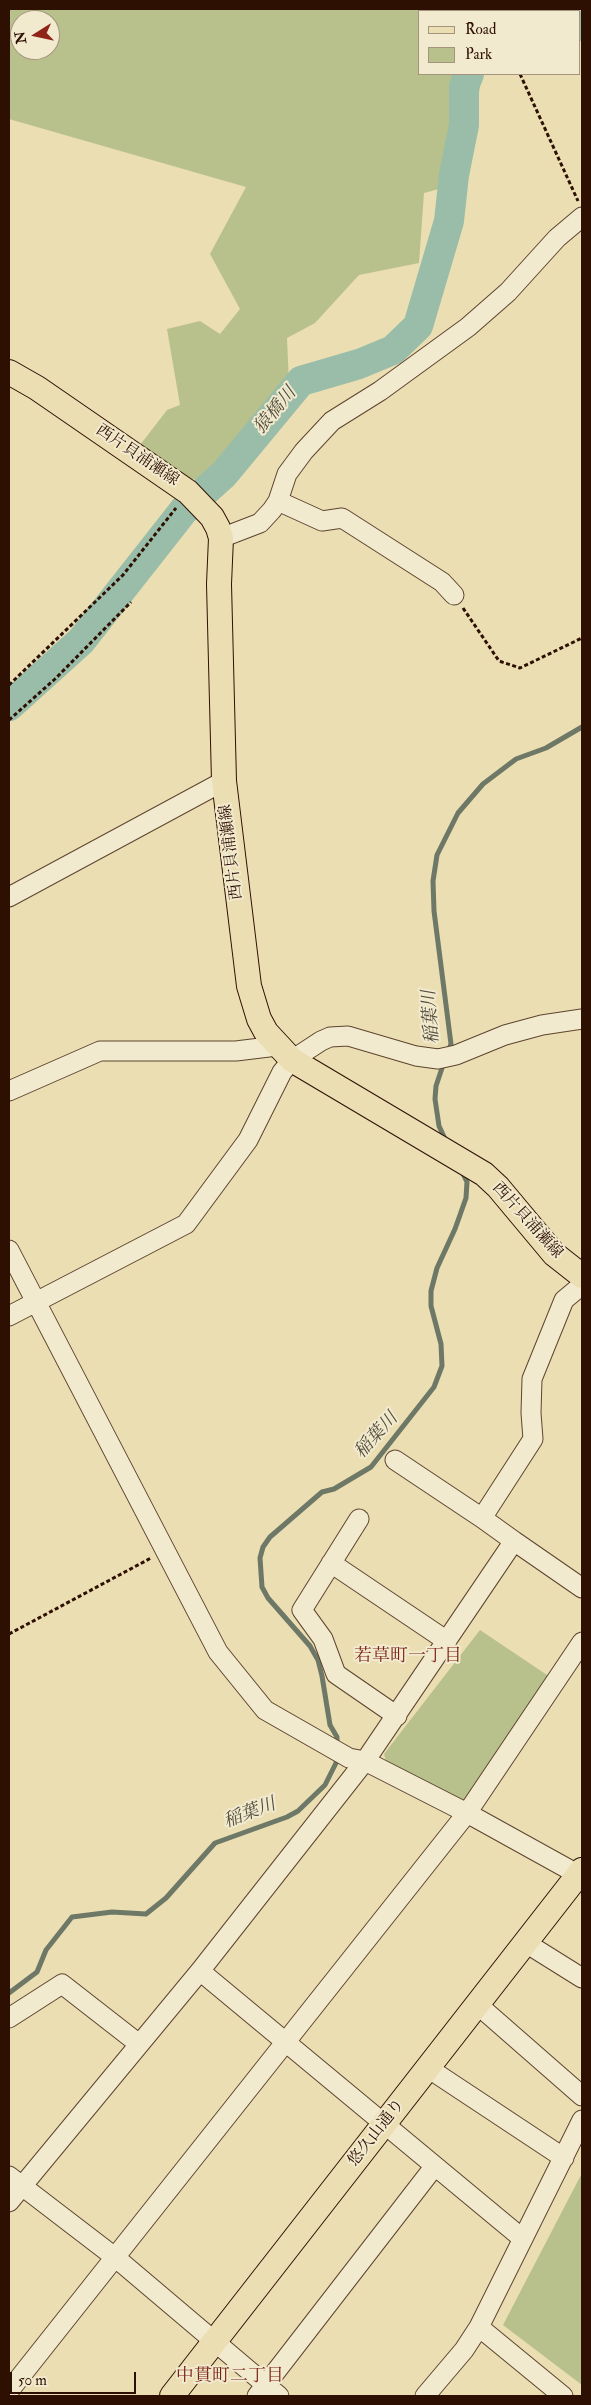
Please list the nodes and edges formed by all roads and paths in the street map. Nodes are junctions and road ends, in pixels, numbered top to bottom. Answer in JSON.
{"nodes":[{"id":1,"x":520,"y":75,"type":"edge"},
{"id":2,"x":581,"y":211,"type":"edge"},
{"id":3,"x":9,"y":372,"type":"edge"},
{"id":4,"x":188,"y":492,"type":"junction"},
{"id":5,"x":278,"y":501,"type":"junction"},
{"id":6,"x":221,"y":538,"type":"junction"},
{"id":7,"x":454,"y":595,"type":"joint"},
{"id":8,"x":131,"y":602,"type":"dead end"},
{"id":9,"x":582,"y":638,"type":"edge"},
{"id":10,"x":9,"y":685,"type":"edge"},
{"id":11,"x":9,"y":720,"type":"edge"},
{"id":12,"x":224,"y":781,"type":"junction"},
{"id":13,"x":9,"y":897,"type":"edge"},
{"id":14,"x":582,"y":1019,"type":"edge"},
{"id":15,"x":285,"y":1053,"type":"junction"},
{"id":16,"x":9,"y":1091,"type":"edge"},
{"id":17,"x":9,"y":1250,"type":"edge"},
{"id":18,"x":582,"y":1276,"type":"edge"},
{"id":19,"x":582,"y":1285,"type":"edge"},
{"id":20,"x":36,"y":1302,"type":"junction"},
{"id":21,"x":9,"y":1316,"type":"edge"},
{"id":22,"x":395,"y":1460,"type":"dead end"},
{"id":23,"x":482,"y":1518,"type":"junction"},
{"id":24,"x":358,"y":1519,"type":"dead end"},
{"id":25,"x":514,"y":1541,"type":"junction"},
{"id":26,"x":165,"y":1551,"type":"junction"},
{"id":27,"x":331,"y":1563,"type":"junction"},
{"id":28,"x":582,"y":1588,"type":"edge"},
{"id":29,"x":9,"y":1634,"type":"edge"},
{"id":30,"x":447,"y":1640,"type":"junction"},
{"id":31,"x":582,"y":1642,"type":"edge"},
{"id":32,"x":397,"y":1716,"type":"junction"},
{"id":33,"x":357,"y":1760,"type":"junction"},
{"id":34,"x":467,"y":1813,"type":"junction"},
{"id":35,"x":580,"y":1872,"type":"edge"},
{"id":36,"x":526,"y":1943,"type":"junction"},
{"id":37,"x":200,"y":1971,"type":"junction"},
{"id":38,"x":582,"y":1978,"type":"edge"},
{"id":39,"x":478,"y":2005,"type":"junction"},
{"id":40,"x":9,"y":2018,"type":"edge"},
{"id":41,"x":284,"y":2041,"type":"junction"},
{"id":42,"x":139,"y":2044,"type":"junction"},
{"id":43,"x":428,"y":2068,"type":"junction"},
{"id":44,"x":582,"y":2096,"type":"edge"},
{"id":45,"x":582,"y":2120,"type":"edge"},
{"id":46,"x":384,"y":2124,"type":"junction"},
{"id":47,"x":564,"y":2158,"type":"junction"},
{"id":48,"x":434,"y":2167,"type":"junction"},
{"id":49,"x":15,"y":2181,"type":"edge"},
{"id":50,"x":9,"y":2202,"type":"edge"},
{"id":51,"x":523,"y":2239,"type":"junction"},
{"id":52,"x":116,"y":2258,"type":"junction"},
{"id":53,"x":479,"y":2326,"type":"junction"},
{"id":54,"x":214,"y":2343,"type":"junction"},
{"id":55,"x":9,"y":2392,"type":"edge"},
{"id":56,"x":267,"y":2393,"type":"edge"},
{"id":57,"x":172,"y":2396,"type":"edge"},
{"id":58,"x":426,"y":2396,"type":"edge"},
{"id":59,"x":563,"y":2396,"type":"edge"}],
"edges":[{"from":1,"to":2,"type":"path"},
{"from":2,"to":5,"type":"street"},
{"from":3,"to":4,"type":"main road","name":"西片貝浦瀬線"},
{"from":4,"to":6,"type":"main road","name":"西片貝浦瀬線"},
{"from":4,"to":10,"type":"path"},
{"from":5,"to":6,"type":"street"},
{"from":5,"to":7,"type":"street"},
{"from":6,"to":12,"type":"main road","name":"西片貝浦瀬線"},
{"from":7,"to":9,"type":"path"},
{"from":8,"to":11,"type":"path"},
{"from":12,"to":13,"type":"street"},
{"from":12,"to":15,"type":"main road","name":"西片貝浦瀬線"},
{"from":14,"to":15,"type":"street"},
{"from":15,"to":16,"type":"street"},
{"from":15,"to":18,"type":"main road","name":"西片貝浦瀬線"},
{"from":15,"to":20,"type":"street"},
{"from":17,"to":20,"type":"street"},
{"from":19,"to":23,"type":"street"},
{"from":20,"to":21,"type":"street"},
{"from":20,"to":26,"type":"street"},
{"from":22,"to":23,"type":"street"},
{"from":23,"to":25,"type":"street"},
{"from":24,"to":27,"type":"street"},
{"from":25,"to":28,"type":"street"},
{"from":25,"to":30,"type":"street"},
{"from":26,"to":29,"type":"path"},
{"from":26,"to":33,"type":"street"},
{"from":27,"to":30,"type":"street"},
{"from":27,"to":32,"type":"street"},
{"from":30,"to":32,"type":"street"},
{"from":31,"to":34,"type":"street"},
{"from":32,"to":33,"type":"street"},
{"from":33,"to":34,"type":"street"},
{"from":33,"to":37,"type":"street"},
{"from":34,"to":35,"type":"street"},
{"from":34,"to":41,"type":"street"},
{"from":35,"to":36,"type":"main road","name":"悠久山通り"},
{"from":36,"to":38,"type":"street"},
{"from":36,"to":39,"type":"main road","name":"悠久山通り"},
{"from":37,"to":41,"type":"street"},
{"from":37,"to":42,"type":"street"},
{"from":39,"to":43,"type":"main road","name":"悠久山通り"},
{"from":39,"to":44,"type":"street"},
{"from":40,"to":42,"type":"street"},
{"from":41,"to":46,"type":"street"},
{"from":41,"to":52,"type":"street"},
{"from":42,"to":49,"type":"street"},
{"from":43,"to":46,"type":"main road","name":"悠久山通り"},
{"from":43,"to":47,"type":"street"},
{"from":45,"to":47,"type":"street"},
{"from":46,"to":48,"type":"street"},
{"from":46,"to":54,"type":"main road","name":"悠久山通り"},
{"from":47,"to":51,"type":"street"},
{"from":48,"to":51,"type":"street"},
{"from":48,"to":56,"type":"street"},
{"from":49,"to":50,"type":"street"},
{"from":49,"to":52,"type":"street"},
{"from":51,"to":53,"type":"street"},
{"from":52,"to":54,"type":"street"},
{"from":52,"to":55,"type":"street"},
{"from":53,"to":58,"type":"street"},
{"from":53,"to":59,"type":"street"},
{"from":54,"to":56,"type":"street"},
{"from":54,"to":57,"type":"main road","name":"悠久山通り"}]}
